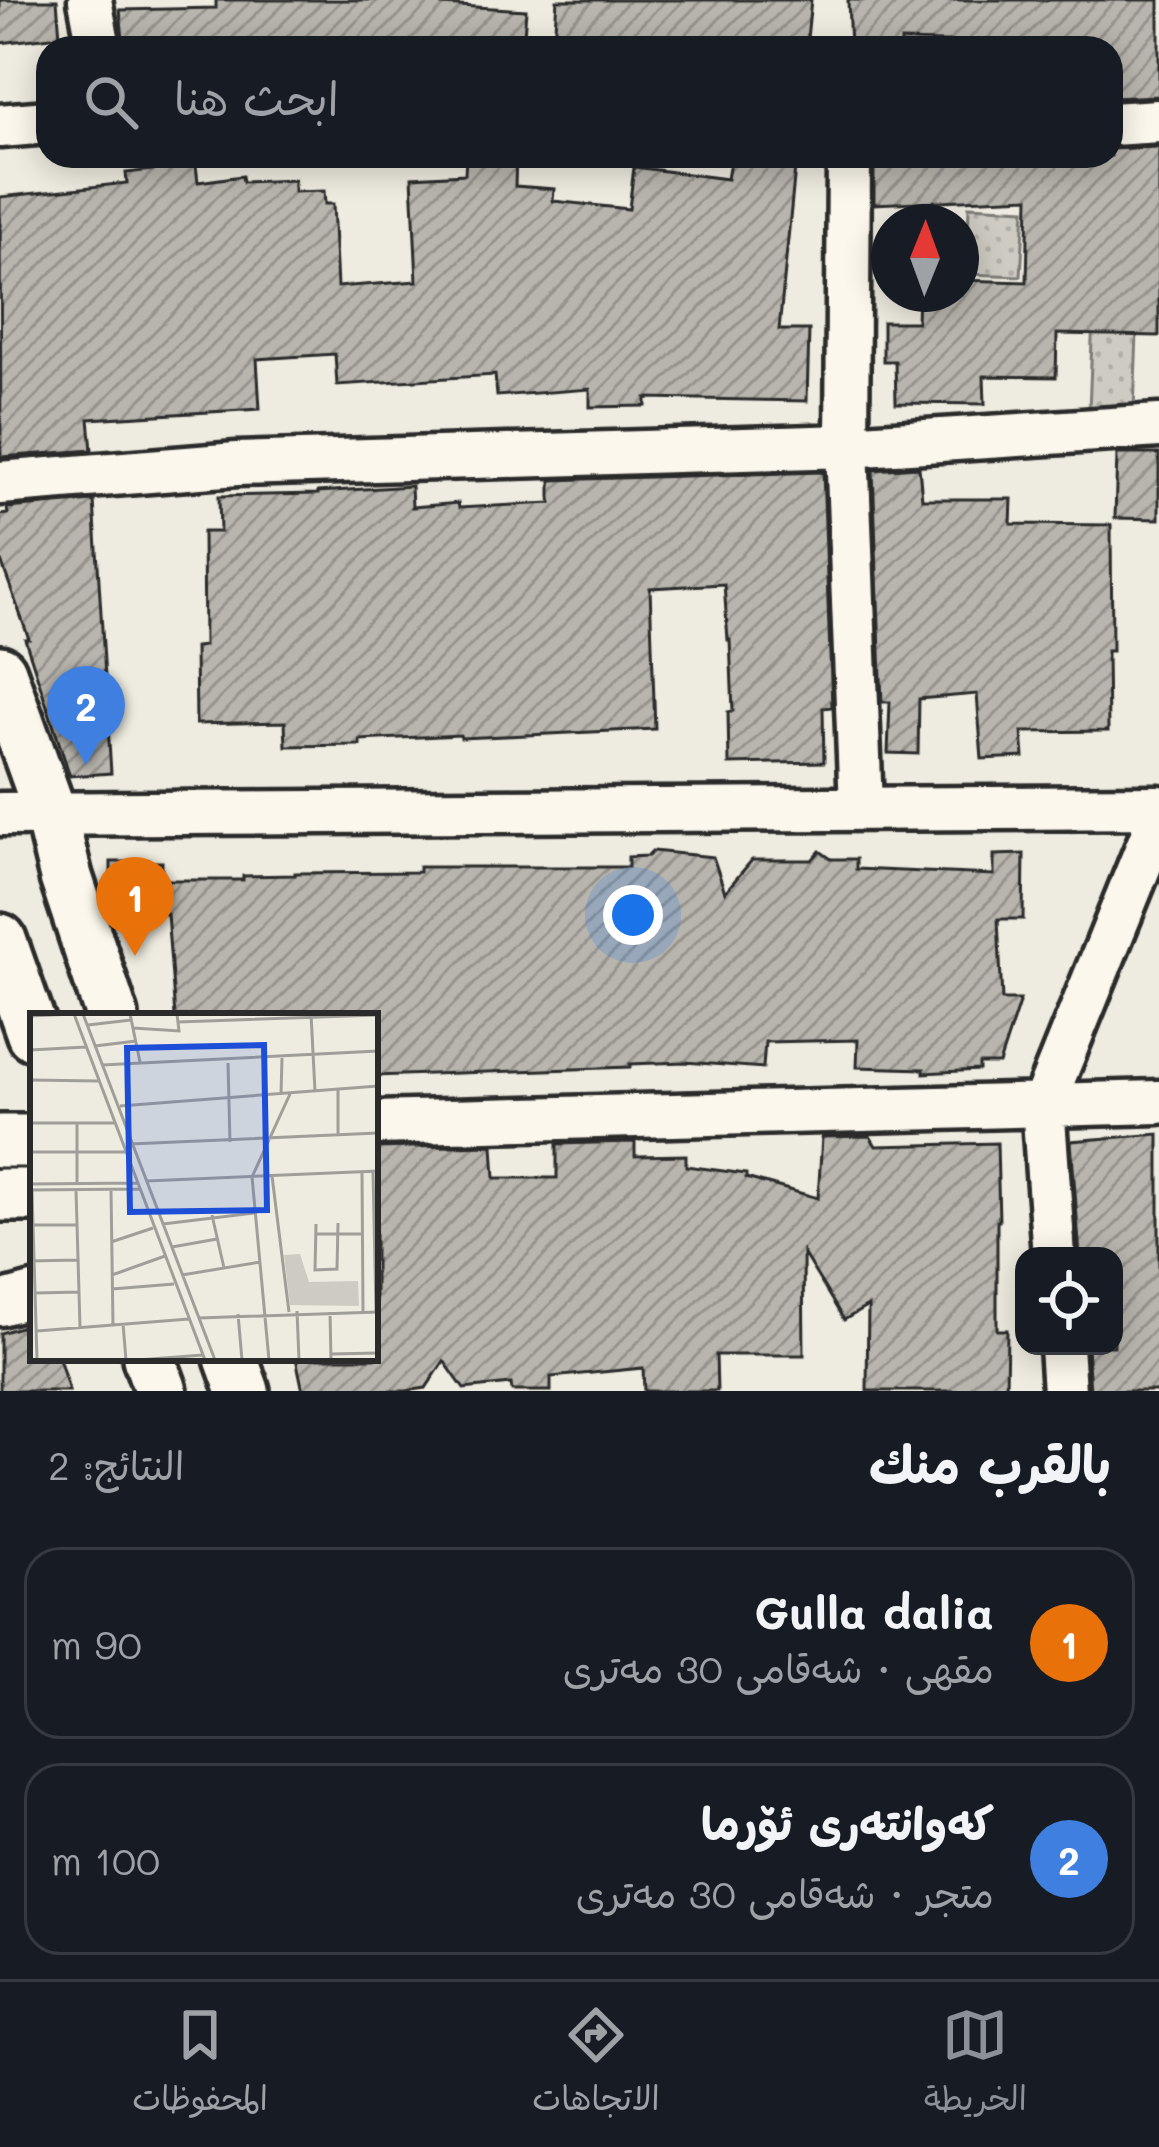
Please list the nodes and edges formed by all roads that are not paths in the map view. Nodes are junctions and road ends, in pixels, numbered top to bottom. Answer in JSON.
{"nodes":[{"id":1,"x":89,"y":0,"type":"edge"},
{"id":2,"x":96,"y":36,"type":"edge"},
{"id":3,"x":1159,"y":121,"type":"edge"},
{"id":4,"x":36,"y":123,"type":"edge"},
{"id":5,"x":1123,"y":123,"type":"edge"},
{"id":6,"x":0,"y":125,"type":"edge"},
{"id":7,"x":849,"y":168,"type":"edge"},
{"id":8,"x":1159,"y":426,"type":"edge"},
{"id":9,"x":847,"y":446,"type":"junction"},
{"id":10,"x":0,"y":483,"type":"edge"},
{"id":11,"x":0,"y":672,"type":"edge"},
{"id":12,"x":1159,"y":807,"type":"edge"},
{"id":13,"x":861,"y":808,"type":"junction"},
{"id":14,"x":0,"y":814,"type":"edge"},
{"id":15,"x":52,"y":814,"type":"junction"},
{"id":16,"x":1159,"y":818,"type":"edge"},
{"id":17,"x":0,"y":940,"type":"edge"},
{"id":18,"x":111,"y":1013,"type":"edge"},
{"id":19,"x":30,"y":1025,"type":"edge"},
{"id":20,"x":1159,"y":1102,"type":"edge"},
{"id":21,"x":1043,"y":1105,"type":"junction"},
{"id":22,"x":378,"y":1123,"type":"edge"},
{"id":23,"x":1053,"y":1247,"type":"edge"},
{"id":24,"x":30,"y":1296,"type":"edge"},
{"id":25,"x":0,"y":1304,"type":"edge"},
{"id":26,"x":1062,"y":1355,"type":"edge"},
{"id":27,"x":150,"y":1361,"type":"edge"},
{"id":28,"x":232,"y":1361,"type":"edge"},
{"id":29,"x":161,"y":1391,"type":"edge"},
{"id":30,"x":243,"y":1391,"type":"edge"},
{"id":31,"x":1064,"y":1391,"type":"edge"}],
"edges":[{"from":1,"to":2,"type":"street"},
{"from":3,"to":5,"type":"street"},
{"from":4,"to":6,"type":"street"},
{"from":7,"to":9,"type":"street"},
{"from":8,"to":9,"type":"street"},
{"from":9,"to":10,"type":"street"},
{"from":9,"to":13,"type":"street"},
{"from":11,"to":15,"type":"main road"},
{"from":12,"to":13,"type":"street"},
{"from":13,"to":15,"type":"street"},
{"from":14,"to":15,"type":"street"},
{"from":15,"to":18,"type":"main road"},
{"from":16,"to":21,"type":"street"},
{"from":17,"to":19,"type":"main road"},
{"from":20,"to":21,"type":"street"},
{"from":21,"to":22,"type":"street"},
{"from":21,"to":23,"type":"street"},
{"from":24,"to":25,"type":"street"},
{"from":26,"to":31,"type":"street"},
{"from":27,"to":29,"type":"main road"},
{"from":28,"to":30,"type":"main road"}]}
